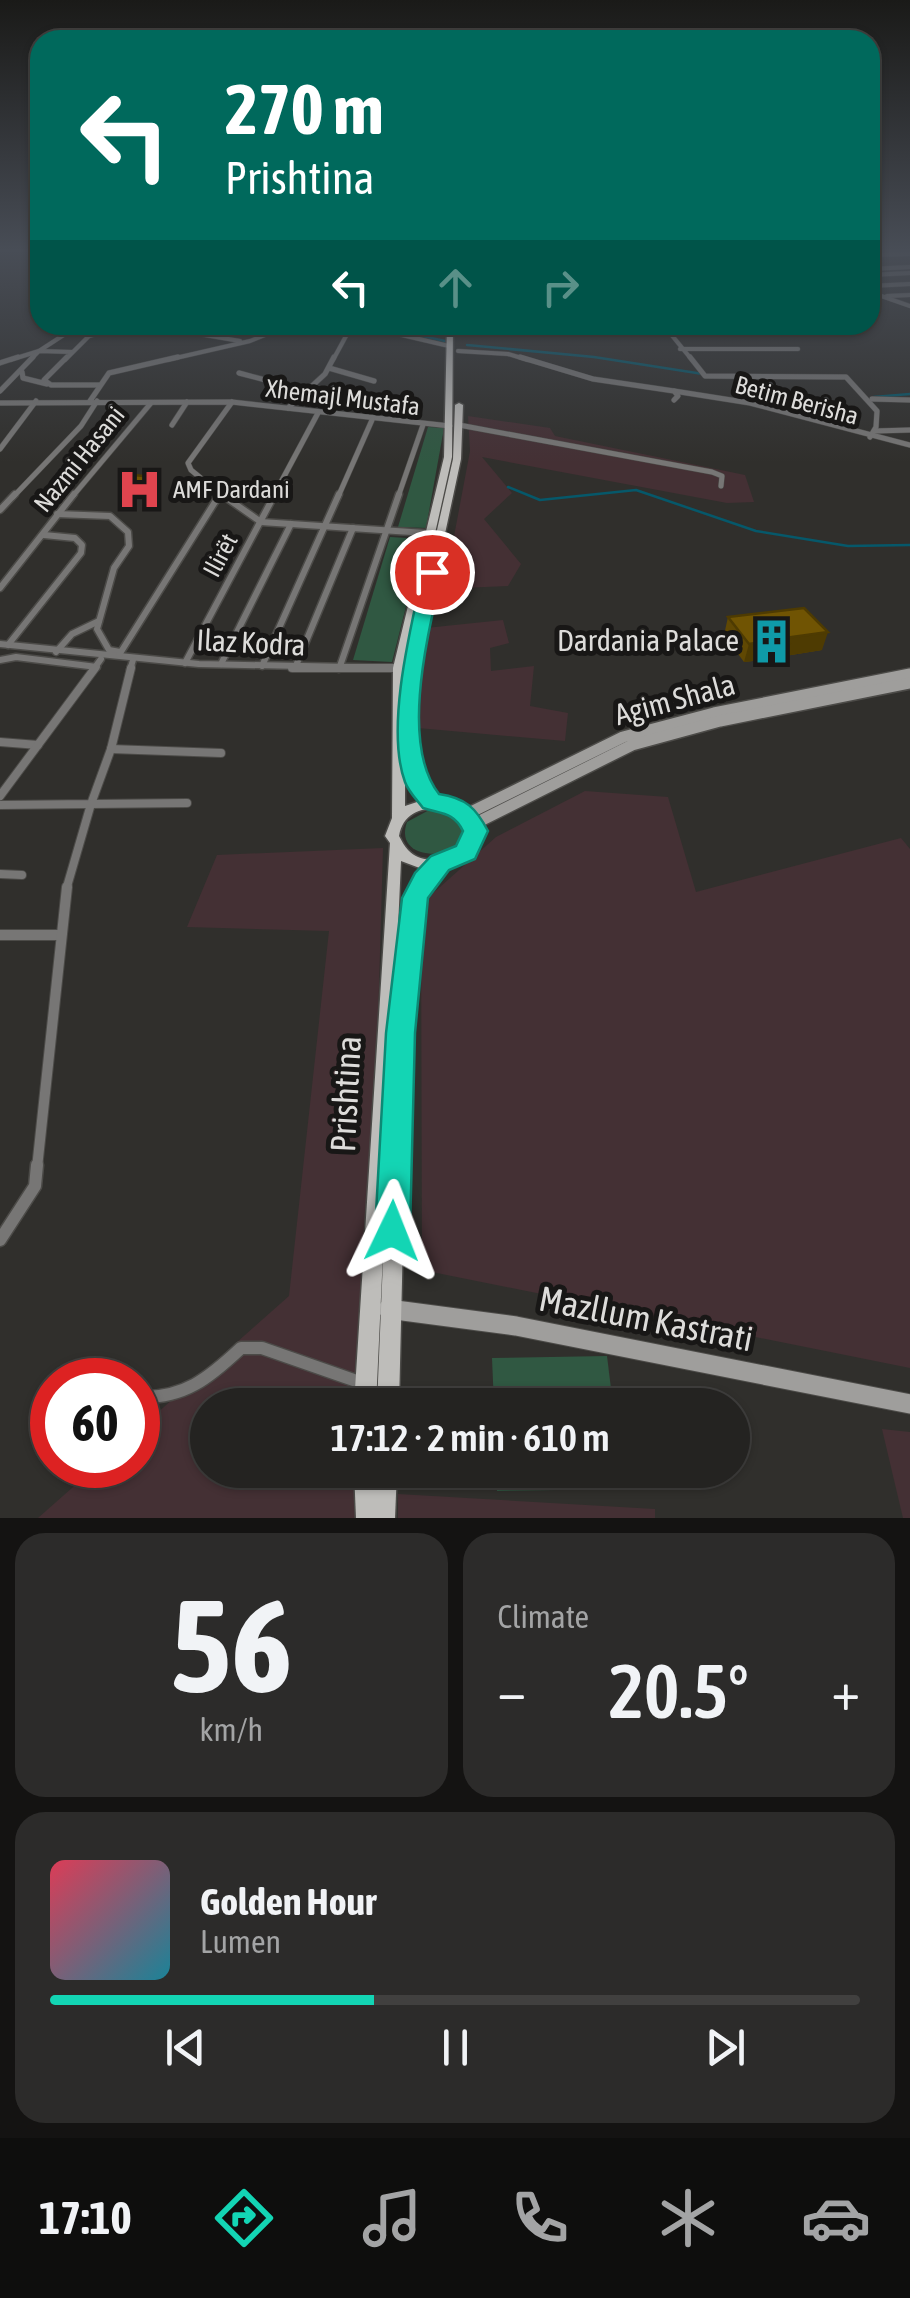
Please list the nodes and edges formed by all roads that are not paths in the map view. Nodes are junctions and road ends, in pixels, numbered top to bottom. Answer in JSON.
{"nodes":[{"id":1,"x":64,"y":335,"type":"edge"},
{"id":2,"x":93,"y":335,"type":"edge"},
{"id":3,"x":202,"y":335,"type":"edge"},
{"id":4,"x":261,"y":335,"type":"edge"},
{"id":5,"x":349,"y":335,"type":"edge"},
{"id":6,"x":396,"y":335,"type":"edge"},
{"id":7,"x":451,"y":335,"type":"edge"},
{"id":8,"x":456,"y":335,"type":"edge"},
{"id":9,"x":671,"y":335,"type":"edge"},
{"id":10,"x":242,"y":342,"type":"junction"},
{"id":11,"x":453,"y":349,"type":"junction"},
{"id":12,"x":680,"y":349,"type":"junction"},
{"id":13,"x":798,"y":349,"type":"dead end"},
{"id":14,"x":39,"y":352,"type":"junction"},
{"id":15,"x":72,"y":352,"type":"junction"},
{"id":16,"x":0,"y":363,"type":"edge"},
{"id":17,"x":329,"y":368,"type":"junction"},
{"id":18,"x":22,"y":372,"type":"junction"},
{"id":19,"x":239,"y":372,"type":"dead end"},
{"id":20,"x":374,"y":382,"type":"dead end"},
{"id":21,"x":51,"y":385,"type":"junction"},
{"id":22,"x":99,"y":385,"type":"junction"},
{"id":23,"x":307,"y":390,"type":"junction"},
{"id":24,"x":0,"y":391,"type":"edge"},
{"id":25,"x":674,"y":391,"type":"junction"},
{"id":26,"x":674,"y":400,"type":"dead end"},
{"id":27,"x":872,"y":400,"type":"junction"},
{"id":28,"x":910,"y":400,"type":"edge"},
{"id":29,"x":93,"y":401,"type":"junction"},
{"id":30,"x":36,"y":402,"type":"junction"},
{"id":31,"x":151,"y":402,"type":"junction"},
{"id":32,"x":187,"y":402,"type":"junction"},
{"id":33,"x":232,"y":402,"type":"junction"},
{"id":34,"x":0,"y":403,"type":"edge"},
{"id":35,"x":288,"y":408,"type":"junction"},
{"id":36,"x":318,"y":413,"type":"junction"},
{"id":37,"x":372,"y":420,"type":"junction"},
{"id":38,"x":172,"y":425,"type":"dead end"},
{"id":39,"x":423,"y":425,"type":"junction"},
{"id":40,"x":454,"y":426,"type":"junction"},
{"id":41,"x":910,"y":430,"type":"edge"},
{"id":42,"x":872,"y":434,"type":"junction"},
{"id":43,"x":910,"y":445,"type":"edge"},
{"id":44,"x":0,"y":449,"type":"edge"},
{"id":45,"x":721,"y":486,"type":"dead end"},
{"id":46,"x":220,"y":494,"type":"junction"},
{"id":47,"x":4,"y":502,"type":"edge"},
{"id":48,"x":0,"y":510,"type":"edge"},
{"id":49,"x":57,"y":514,"type":"junction"},
{"id":50,"x":261,"y":522,"type":"junction"},
{"id":51,"x":291,"y":524,"type":"junction"},
{"id":52,"x":322,"y":526,"type":"junction"},
{"id":53,"x":354,"y":528,"type":"junction"},
{"id":54,"x":388,"y":530,"type":"junction"},
{"id":55,"x":435,"y":534,"type":"junction"},
{"id":56,"x":44,"y":536,"type":"junction"},
{"id":57,"x":0,"y":588,"type":"edge"},
{"id":58,"x":98,"y":621,"type":"junction"},
{"id":59,"x":4,"y":644,"type":"edge"},
{"id":60,"x":56,"y":652,"type":"junction"},
{"id":61,"x":119,"y":656,"type":"junction"},
{"id":62,"x":0,"y":660,"type":"edge"},
{"id":63,"x":133,"y":660,"type":"junction"},
{"id":64,"x":185,"y":662,"type":"junction"},
{"id":65,"x":99,"y":663,"type":"junction"},
{"id":66,"x":221,"y":664,"type":"junction"},
{"id":67,"x":262,"y":666,"type":"junction"},
{"id":68,"x":294,"y":668,"type":"junction"},
{"id":69,"x":399,"y":668,"type":"junction"},
{"id":70,"x":338,"y":669,"type":"junction"},
{"id":71,"x":910,"y":674,"type":"edge"},
{"id":72,"x":910,"y":683,"type":"edge"},
{"id":73,"x":0,"y":742,"type":"edge"},
{"id":74,"x":38,"y":745,"type":"junction"},
{"id":75,"x":111,"y":748,"type":"junction"},
{"id":76,"x":220,"y":753,"type":"dead end"},
{"id":77,"x":0,"y":796,"type":"edge"},
{"id":78,"x":431,"y":802,"type":"junction"},
{"id":79,"x":91,"y":804,"type":"junction"},
{"id":80,"x":187,"y":804,"type":"dead end"},
{"id":81,"x":0,"y":805,"type":"edge"},
{"id":82,"x":398,"y":817,"type":"junction"},
{"id":83,"x":470,"y":819,"type":"junction"},
{"id":84,"x":395,"y":846,"type":"junction"},
{"id":85,"x":440,"y":863,"type":"junction"},
{"id":86,"x":0,"y":874,"type":"edge"},
{"id":87,"x":22,"y":875,"type":"dead end"},
{"id":88,"x":0,"y":935,"type":"edge"},
{"id":89,"x":60,"y":936,"type":"junction"},
{"id":90,"x":0,"y":1240,"type":"edge"},
{"id":91,"x":391,"y":1308,"type":"junction"},
{"id":92,"x":368,"y":1312,"type":"junction"},
{"id":93,"x":365,"y":1384,"type":"junction"},
{"id":94,"x":365,"y":1388,"type":"edge"},
{"id":95,"x":389,"y":1388,"type":"edge"},
{"id":96,"x":160,"y":1396,"type":"edge"},
{"id":97,"x":910,"y":1404,"type":"edge"},
{"id":98,"x":365,"y":1488,"type":"edge"},
{"id":99,"x":385,"y":1488,"type":"edge"},
{"id":100,"x":366,"y":1518,"type":"edge"},
{"id":101,"x":384,"y":1518,"type":"edge"}],
"edges":[{"from":1,"to":14,"type":"street"},
{"from":2,"to":15,"type":"street"},
{"from":3,"to":10,"type":"street"},
{"from":4,"to":10,"type":"street"},
{"from":5,"to":17,"type":"street"},
{"from":6,"to":11,"type":"street","name":"Betim Berisha"},
{"from":7,"to":11,"type":"main road"},
{"from":8,"to":11,"type":"main road"},
{"from":9,"to":12,"type":"street"},
{"from":10,"to":22,"type":"street"},
{"from":11,"to":25,"type":"street","name":"Betim Berisha"},
{"from":11,"to":40,"type":"main road"},
{"from":12,"to":13,"type":"street"},
{"from":12,"to":27,"type":"street"},
{"from":14,"to":15,"type":"street"},
{"from":14,"to":16,"type":"street"},
{"from":14,"to":18,"type":"street"},
{"from":15,"to":21,"type":"street"},
{"from":17,"to":20,"type":"street"},
{"from":17,"to":23,"type":"street"},
{"from":18,"to":21,"type":"street"},
{"from":18,"to":24,"type":"street"},
{"from":19,"to":23,"type":"street"},
{"from":21,"to":22,"type":"street"},
{"from":22,"to":29,"type":"street"},
{"from":23,"to":35,"type":"street"},
{"from":25,"to":26,"type":"street"},
{"from":25,"to":42,"type":"street","name":"Betim Berisha"},
{"from":27,"to":28,"type":"street"},
{"from":27,"to":42,"type":"street"},
{"from":29,"to":30,"type":"street","name":"Xhemajl Mustafa"},
{"from":29,"to":31,"type":"street","name":"Xhemajl Mustafa"},
{"from":29,"to":47,"type":"street"},
{"from":30,"to":34,"type":"street","name":"Xhemajl Mustafa"},
{"from":30,"to":44,"type":"street"},
{"from":31,"to":32,"type":"street","name":"Xhemajl Mustafa"},
{"from":31,"to":49,"type":"street","name":"Nazmi Hasani"},
{"from":32,"to":33,"type":"street","name":"Xhemajl Mustafa"},
{"from":32,"to":38,"type":"street"},
{"from":33,"to":35,"type":"street","name":"Xhemajl Mustafa"},
{"from":33,"to":46,"type":"street"},
{"from":35,"to":36,"type":"street","name":"Xhemajl Mustafa"},
{"from":36,"to":37,"type":"street","name":"Xhemajl Mustafa"},
{"from":36,"to":50,"type":"street","name":"Ilirët"},
{"from":37,"to":39,"type":"street","name":"Xhemajl Mustafa"},
{"from":37,"to":52,"type":"street"},
{"from":39,"to":40,"type":"street","name":"Xhemajl Mustafa"},
{"from":39,"to":54,"type":"street"},
{"from":40,"to":45,"type":"street","name":"Xhemajl Mustafa"},
{"from":40,"to":55,"type":"main road"},
{"from":41,"to":42,"type":"street"},
{"from":42,"to":43,"type":"street","name":"Betim Berisha"},
{"from":46,"to":50,"type":"street"},
{"from":46,"to":61,"type":"street"},
{"from":47,"to":48,"type":"street"},
{"from":49,"to":56,"type":"street","name":"Nazmi Hasani"},
{"from":49,"to":58,"type":"street"},
{"from":50,"to":51,"type":"street"},
{"from":50,"to":64,"type":"street","name":"Ilirët"},
{"from":51,"to":52,"type":"street"},
{"from":51,"to":66,"type":"street"},
{"from":52,"to":53,"type":"street"},
{"from":52,"to":67,"type":"street"},
{"from":53,"to":54,"type":"street"},
{"from":53,"to":68,"type":"street"},
{"from":54,"to":55,"type":"street"},
{"from":54,"to":70,"type":"street"},
{"from":55,"to":69,"type":"main road","name":"Prishtina"},
{"from":55,"to":78,"type":"main road"},
{"from":56,"to":57,"type":"street","name":"Nazmi Hasani"},
{"from":56,"to":59,"type":"street"},
{"from":58,"to":60,"type":"street"},
{"from":58,"to":61,"type":"street"},
{"from":59,"to":60,"type":"street"},
{"from":60,"to":65,"type":"street"},
{"from":61,"to":63,"type":"street","name":"Ilaz Kodra"},
{"from":61,"to":65,"type":"street","name":"Ilaz Kodra"},
{"from":62,"to":65,"type":"street"},
{"from":63,"to":64,"type":"street","name":"Ilaz Kodra"},
{"from":63,"to":75,"type":"street"},
{"from":64,"to":66,"type":"street","name":"Ilaz Kodra"},
{"from":65,"to":74,"type":"street"},
{"from":66,"to":67,"type":"street","name":"Ilaz Kodra"},
{"from":67,"to":68,"type":"street","name":"Ilaz Kodra"},
{"from":68,"to":70,"type":"street","name":"Ilaz Kodra"},
{"from":69,"to":70,"type":"street","name":"Ilaz Kodra"},
{"from":69,"to":82,"type":"main road","name":"Prishtina"},
{"from":71,"to":83,"type":"main road","name":"Agim Shala"},
{"from":72,"to":83,"type":"main road","name":"Agim Shala"},
{"from":73,"to":74,"type":"street"},
{"from":74,"to":77,"type":"street"},
{"from":75,"to":76,"type":"street"},
{"from":75,"to":79,"type":"street"},
{"from":78,"to":82,"type":"main road"},
{"from":78,"to":83,"type":"main road"},
{"from":79,"to":80,"type":"street"},
{"from":79,"to":81,"type":"street"},
{"from":79,"to":89,"type":"street"},
{"from":82,"to":84,"type":"main road","name":"Prishtina"},
{"from":83,"to":85,"type":"main road","name":"Prishtina"},
{"from":84,"to":85,"type":"main road"},
{"from":84,"to":92,"type":"main road","name":"Prishtina"},
{"from":85,"to":91,"type":"main road","name":"Prishtina"},
{"from":86,"to":87,"type":"street"},
{"from":88,"to":89,"type":"street"},
{"from":89,"to":90,"type":"street"},
{"from":91,"to":92,"type":"main road","name":"Mazllum Kastrati"},
{"from":91,"to":95,"type":"main road","name":"Prishtina"},
{"from":91,"to":97,"type":"main road","name":"Mazllum Kastrati"},
{"from":92,"to":93,"type":"main road","name":"Prishtina"},
{"from":93,"to":94,"type":"main road","name":"Prishtina"},
{"from":93,"to":96,"type":"street"},
{"from":98,"to":100,"type":"main road"},
{"from":99,"to":101,"type":"main road"}]}
